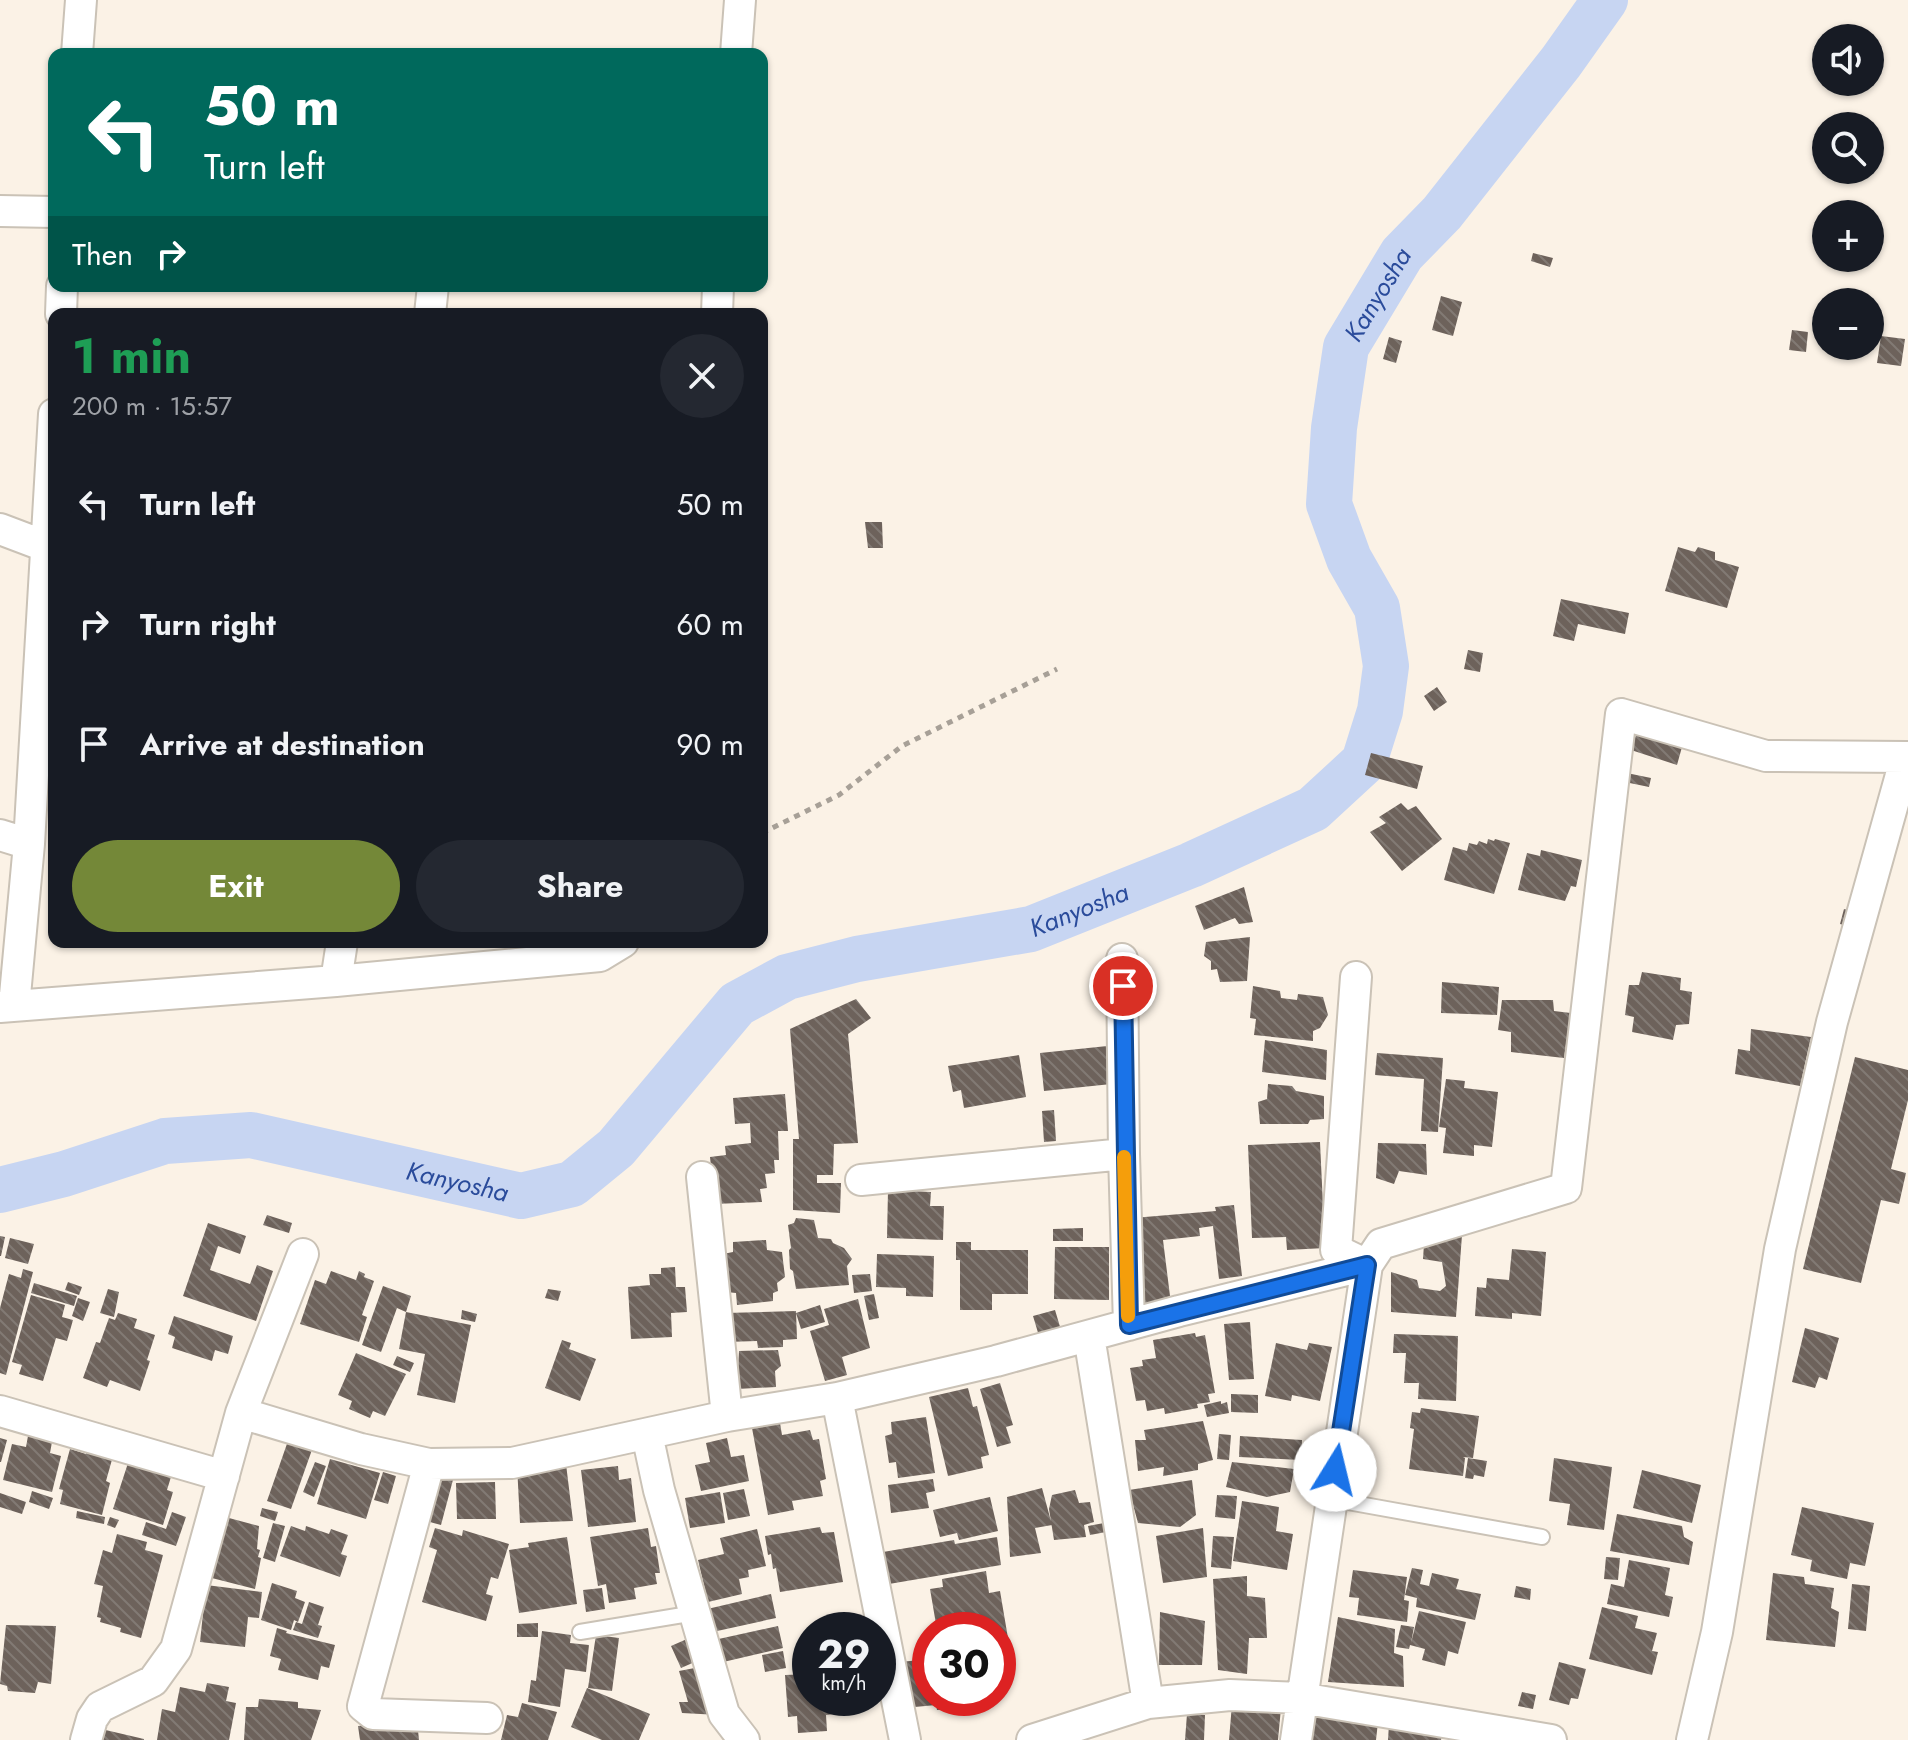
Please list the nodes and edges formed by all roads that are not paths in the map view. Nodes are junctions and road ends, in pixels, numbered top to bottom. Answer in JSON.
{"nodes":[{"id":1,"x":81,"y":0,"type":"edge"},
{"id":2,"x":740,"y":0,"type":"edge"},
{"id":3,"x":77,"y":48,"type":"edge"},
{"id":4,"x":736,"y":48,"type":"edge"},
{"id":5,"x":0,"y":211,"type":"edge"},
{"id":6,"x":48,"y":212,"type":"edge"},
{"id":7,"x":48,"y":502,"type":"edge"},
{"id":8,"x":0,"y":529,"type":"edge"},
{"id":9,"x":45,"y":546,"type":"junction"},
{"id":10,"x":0,"y":835,"type":"edge"},
{"id":11,"x":29,"y":844,"type":"junction"},
{"id":12,"x":341,"y":948,"type":"edge"},
{"id":13,"x":613,"y":948,"type":"edge"},
{"id":14,"x":1122,"y":959,"type":"dead end"},
{"id":15,"x":1356,"y":977,"type":"dead end"},
{"id":16,"x":336,"y":981,"type":"junction"},
{"id":17,"x":7,"y":1007,"type":"edge"},
{"id":18,"x":1124,"y":1154,"type":"junction"},
{"id":19,"x":702,"y":1177,"type":"dead end"},
{"id":20,"x":861,"y":1180,"type":"dead end"},
{"id":21,"x":303,"y":1254,"type":"dead end"},
{"id":22,"x":1367,"y":1265,"type":"junction"},
{"id":23,"x":1129,"y":1325,"type":"junction"},
{"id":24,"x":1089,"y":1336,"type":"junction"},
{"id":25,"x":837,"y":1398,"type":"junction"},
{"id":26,"x":0,"y":1411,"type":"edge"},
{"id":27,"x":241,"y":1413,"type":"junction"},
{"id":28,"x":727,"y":1416,"type":"junction"},
{"id":29,"x":647,"y":1434,"type":"junction"},
{"id":30,"x":429,"y":1464,"type":"junction"},
{"id":31,"x":224,"y":1476,"type":"junction"},
{"id":32,"x":1331,"y":1499,"type":"junction"},
{"id":33,"x":1542,"y":1537,"type":"dead end"},
{"id":34,"x":695,"y":1613,"type":"junction"},
{"id":35,"x":580,"y":1632,"type":"dead end"},
{"id":36,"x":1301,"y":1698,"type":"junction"},
{"id":37,"x":1148,"y":1703,"type":"junction"},
{"id":38,"x":487,"y":1718,"type":"dead end"},
{"id":39,"x":86,"y":1740,"type":"edge"},
{"id":40,"x":744,"y":1740,"type":"edge"},
{"id":41,"x":905,"y":1740,"type":"edge"},
{"id":42,"x":1032,"y":1740,"type":"edge"},
{"id":43,"x":1296,"y":1740,"type":"edge"},
{"id":44,"x":1551,"y":1740,"type":"edge"},
{"id":45,"x":1692,"y":1740,"type":"edge"}],
"edges":[{"from":1,"to":3,"type":"street"},
{"from":2,"to":4,"type":"street"},
{"from":5,"to":6,"type":"street"},
{"from":7,"to":9,"type":"street"},
{"from":8,"to":9,"type":"street"},
{"from":9,"to":11,"type":"street"},
{"from":10,"to":11,"type":"street"},
{"from":11,"to":17,"type":"street"},
{"from":12,"to":16,"type":"street"},
{"from":13,"to":16,"type":"street"},
{"from":14,"to":18,"type":"street"},
{"from":15,"to":22,"type":"street"},
{"from":16,"to":17,"type":"street"},
{"from":18,"to":20,"type":"street"},
{"from":18,"to":23,"type":"street"},
{"from":19,"to":28,"type":"street"},
{"from":21,"to":27,"type":"street"},
{"from":22,"to":23,"type":"street"},
{"from":22,"to":32,"type":"street"},
{"from":22,"to":45,"type":"street"},
{"from":23,"to":24,"type":"street"},
{"from":24,"to":25,"type":"street"},
{"from":24,"to":37,"type":"street"},
{"from":25,"to":28,"type":"street"},
{"from":25,"to":41,"type":"street"},
{"from":26,"to":31,"type":"street"},
{"from":27,"to":30,"type":"street"},
{"from":27,"to":31,"type":"street"},
{"from":28,"to":29,"type":"street"},
{"from":29,"to":30,"type":"street"},
{"from":29,"to":34,"type":"street"},
{"from":30,"to":38,"type":"street"},
{"from":31,"to":39,"type":"street"},
{"from":32,"to":33,"type":"lane"},
{"from":32,"to":36,"type":"street"},
{"from":34,"to":35,"type":"lane"},
{"from":34,"to":40,"type":"street"},
{"from":36,"to":37,"type":"street"},
{"from":36,"to":43,"type":"street"},
{"from":36,"to":44,"type":"street"},
{"from":37,"to":42,"type":"street"}]}
